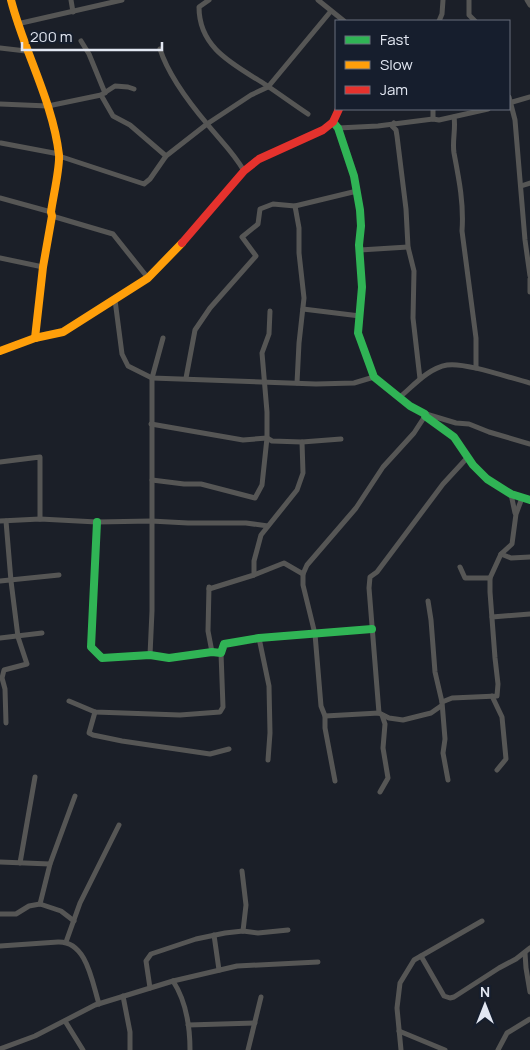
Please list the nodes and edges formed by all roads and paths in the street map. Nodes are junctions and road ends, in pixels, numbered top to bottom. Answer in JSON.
{"nodes":[{"id":1,"x":11,"y":0,"type":"edge"},
{"id":2,"x":71,"y":0,"type":"edge"},
{"id":3,"x":122,"y":0,"type":"edge"},
{"id":4,"x":209,"y":0,"type":"edge"},
{"id":5,"x":318,"y":0,"type":"edge"},
{"id":6,"x":443,"y":0,"type":"edge"},
{"id":7,"x":469,"y":0,"type":"edge"},
{"id":8,"x":527,"y":0,"type":"edge"},
{"id":9,"x":530,"y":5,"type":"edge"},
{"id":10,"x":331,"y":11,"type":"junction"},
{"id":11,"x":74,"y":12,"type":"junction"},
{"id":12,"x":343,"y":20,"type":"edge"},
{"id":13,"x":439,"y":20,"type":"edge"},
{"id":14,"x":474,"y":20,"type":"edge"},
{"id":15,"x":17,"y":24,"type":"junction"},
{"id":16,"x":81,"y":41,"type":"dead end"},
{"id":17,"x":0,"y":48,"type":"edge"},
{"id":18,"x":160,"y":49,"type":"dead end"},
{"id":19,"x":26,"y":51,"type":"junction"},
{"id":20,"x":268,"y":86,"type":"junction"},
{"id":21,"x":134,"y":89,"type":"dead end"},
{"id":22,"x":103,"y":94,"type":"junction"},
{"id":23,"x":530,"y":97,"type":"edge"},
{"id":24,"x":510,"y":103,"type":"edge"},
{"id":25,"x":0,"y":104,"type":"edge"},
{"id":26,"x":48,"y":106,"type":"junction"},
{"id":27,"x":339,"y":110,"type":"edge"},
{"id":28,"x":433,"y":110,"type":"edge"},
{"id":29,"x":484,"y":110,"type":"edge"},
{"id":30,"x":308,"y":114,"type":"dead end"},
{"id":31,"x":454,"y":117,"type":"junction"},
{"id":32,"x":433,"y":119,"type":"junction"},
{"id":33,"x":394,"y":123,"type":"junction"},
{"id":34,"x":207,"y":124,"type":"junction"},
{"id":35,"x":335,"y":125,"type":"junction"},
{"id":36,"x":1,"y":143,"type":"edge"},
{"id":37,"x":59,"y":155,"type":"junction"},
{"id":38,"x":166,"y":156,"type":"junction"},
{"id":39,"x":244,"y":171,"type":"junction"},
{"id":40,"x":530,"y":183,"type":"edge"},
{"id":41,"x":520,"y":186,"type":"junction"},
{"id":42,"x":357,"y":191,"type":"junction"},
{"id":43,"x":0,"y":198,"type":"edge"},
{"id":44,"x":295,"y":206,"type":"junction"},
{"id":45,"x":52,"y":214,"type":"junction"},
{"id":46,"x":528,"y":240,"type":"edge"},
{"id":47,"x":408,"y":247,"type":"junction"},
{"id":48,"x":360,"y":250,"type":"junction"},
{"id":49,"x":0,"y":258,"type":"edge"},
{"id":50,"x":42,"y":267,"type":"junction"},
{"id":51,"x":530,"y":277,"type":"edge"},
{"id":52,"x":148,"y":278,"type":"junction"},
{"id":53,"x":530,"y":292,"type":"edge"},
{"id":54,"x":116,"y":300,"type":"junction"},
{"id":55,"x":303,"y":309,"type":"junction"},
{"id":56,"x":270,"y":311,"type":"dead end"},
{"id":57,"x":360,"y":316,"type":"junction"},
{"id":58,"x":35,"y":338,"type":"junction"},
{"id":59,"x":162,"y":338,"type":"dead end"},
{"id":60,"x":1,"y":348,"type":"edge"},
{"id":61,"x":476,"y":368,"type":"junction"},
{"id":62,"x":374,"y":377,"type":"junction"},
{"id":63,"x":152,"y":378,"type":"junction"},
{"id":64,"x":186,"y":378,"type":"junction"},
{"id":65,"x":420,"y":379,"type":"junction"},
{"id":66,"x":265,"y":382,"type":"junction"},
{"id":67,"x":530,"y":382,"type":"edge"},
{"id":68,"x":297,"y":383,"type":"junction"},
{"id":69,"x":400,"y":397,"type":"junction"},
{"id":70,"x":425,"y":415,"type":"junction"},
{"id":71,"x":151,"y":424,"type":"junction"},
{"id":72,"x":267,"y":438,"type":"junction"},
{"id":73,"x":341,"y":439,"type":"dead end"},
{"id":74,"x":302,"y":442,"type":"junction"},
{"id":75,"x":530,"y":444,"type":"edge"},
{"id":76,"x":467,"y":458,"type":"junction"},
{"id":77,"x":0,"y":462,"type":"edge"},
{"id":78,"x":152,"y":480,"type":"junction"},
{"id":79,"x":511,"y":494,"type":"junction"},
{"id":80,"x":522,"y":498,"type":"junction"},
{"id":81,"x":530,"y":500,"type":"edge"},
{"id":82,"x":516,"y":514,"type":"junction"},
{"id":83,"x":40,"y":519,"type":"junction"},
{"id":84,"x":0,"y":521,"type":"edge"},
{"id":85,"x":6,"y":521,"type":"junction"},
{"id":86,"x":151,"y":521,"type":"junction"},
{"id":87,"x":97,"y":522,"type":"junction"},
{"id":88,"x":268,"y":526,"type":"junction"},
{"id":89,"x":501,"y":554,"type":"junction"},
{"id":90,"x":530,"y":557,"type":"edge"},
{"id":91,"x":460,"y":567,"type":"dead end"},
{"id":92,"x":303,"y":574,"type":"junction"},
{"id":93,"x":59,"y":575,"type":"dead end"},
{"id":94,"x":254,"y":575,"type":"junction"},
{"id":95,"x":490,"y":578,"type":"junction"},
{"id":96,"x":0,"y":581,"type":"edge"},
{"id":97,"x":11,"y":582,"type":"junction"},
{"id":98,"x":428,"y":601,"type":"dead end"},
{"id":99,"x":530,"y":614,"type":"edge"},
{"id":100,"x":492,"y":617,"type":"junction"},
{"id":101,"x":372,"y":629,"type":"junction"},
{"id":102,"x":42,"y":633,"type":"dead end"},
{"id":103,"x":315,"y":634,"type":"junction"},
{"id":104,"x":18,"y":637,"type":"junction"},
{"id":105,"x":0,"y":638,"type":"edge"},
{"id":106,"x":259,"y":638,"type":"junction"},
{"id":107,"x":212,"y":652,"type":"junction"},
{"id":108,"x":221,"y":653,"type":"junction"},
{"id":109,"x":150,"y":655,"type":"junction"},
{"id":110,"x":492,"y":696,"type":"junction"},
{"id":111,"x":68,"y":701,"type":"dead end"},
{"id":112,"x":442,"y":704,"type":"junction"},
{"id":113,"x":95,"y":712,"type":"junction"},
{"id":114,"x":381,"y":714,"type":"junction"},
{"id":115,"x":325,"y":716,"type":"junction"},
{"id":116,"x":389,"y":718,"type":"junction"},
{"id":117,"x":6,"y":723,"type":"dead end"},
{"id":118,"x":385,"y":724,"type":"junction"},
{"id":119,"x":229,"y":749,"type":"dead end"},
{"id":120,"x":268,"y":760,"type":"dead end"},
{"id":121,"x":498,"y":770,"type":"dead end"},
{"id":122,"x":35,"y":777,"type":"dead end"},
{"id":123,"x":448,"y":780,"type":"dead end"},
{"id":124,"x":335,"y":781,"type":"dead end"},
{"id":125,"x":380,"y":792,"type":"dead end"},
{"id":126,"x":75,"y":796,"type":"dead end"},
{"id":127,"x":120,"y":825,"type":"dead end"},
{"id":128,"x":0,"y":862,"type":"edge"},
{"id":129,"x":20,"y":863,"type":"junction"},
{"id":130,"x":50,"y":864,"type":"junction"},
{"id":131,"x":242,"y":871,"type":"dead end"},
{"id":132,"x":40,"y":904,"type":"junction"},
{"id":133,"x":0,"y":914,"type":"edge"},
{"id":134,"x":482,"y":920,"type":"dead end"},
{"id":135,"x":74,"y":921,"type":"junction"},
{"id":136,"x":288,"y":930,"type":"dead end"},
{"id":137,"x":243,"y":931,"type":"junction"},
{"id":138,"x":214,"y":935,"type":"junction"},
{"id":139,"x":66,"y":942,"type":"junction"},
{"id":140,"x":0,"y":946,"type":"edge"},
{"id":141,"x":530,"y":948,"type":"edge"},
{"id":142,"x":526,"y":952,"type":"junction"},
{"id":143,"x":421,"y":956,"type":"junction"},
{"id":144,"x":318,"y":962,"type":"dead end"},
{"id":145,"x":219,"y":970,"type":"junction"},
{"id":146,"x":173,"y":981,"type":"junction"},
{"id":147,"x":529,"y":985,"type":"edge"},
{"id":148,"x":150,"y":988,"type":"junction"},
{"id":149,"x":530,"y":992,"type":"edge"},
{"id":150,"x":123,"y":996,"type":"junction"},
{"id":151,"x":260,"y":997,"type":"dead end"},
{"id":152,"x":99,"y":1004,"type":"junction"},
{"id":153,"x":530,"y":1018,"type":"edge"},
{"id":154,"x":65,"y":1021,"type":"junction"},
{"id":155,"x":255,"y":1023,"type":"junction"},
{"id":156,"x":188,"y":1025,"type":"junction"},
{"id":157,"x":399,"y":1031,"type":"junction"},
{"id":158,"x":0,"y":1050,"type":"edge"},
{"id":159,"x":83,"y":1050,"type":"edge"},
{"id":160,"x":130,"y":1050,"type":"edge"},
{"id":161,"x":190,"y":1050,"type":"edge"},
{"id":162,"x":248,"y":1050,"type":"edge"},
{"id":163,"x":401,"y":1050,"type":"edge"},
{"id":164,"x":445,"y":1050,"type":"edge"},
{"id":165,"x":498,"y":1050,"type":"edge"}],
"edges":[{"from":1,"to":15,"type":"street"},
{"from":2,"to":11,"type":"street"},
{"from":3,"to":11,"type":"street"},
{"from":4,"to":20,"type":"street"},
{"from":5,"to":10,"type":"street"},
{"from":6,"to":13,"type":"street"},
{"from":7,"to":14,"type":"street"},
{"from":8,"to":9,"type":"street"},
{"from":10,"to":12,"type":"street"},
{"from":10,"to":20,"type":"street"},
{"from":11,"to":15,"type":"street"},
{"from":15,"to":19,"type":"street"},
{"from":16,"to":22,"type":"street"},
{"from":17,"to":19,"type":"street"},
{"from":18,"to":34,"type":"street"},
{"from":19,"to":26,"type":"street"},
{"from":20,"to":30,"type":"street"},
{"from":20,"to":34,"type":"street"},
{"from":21,"to":22,"type":"street"},
{"from":22,"to":26,"type":"street"},
{"from":22,"to":38,"type":"street"},
{"from":23,"to":24,"type":"street"},
{"from":24,"to":41,"type":"street"},
{"from":25,"to":26,"type":"street"},
{"from":26,"to":37,"type":"street"},
{"from":27,"to":35,"type":"street"},
{"from":28,"to":32,"type":"street"},
{"from":29,"to":31,"type":"street"},
{"from":31,"to":32,"type":"street"},
{"from":31,"to":61,"type":"street"},
{"from":32,"to":33,"type":"street"},
{"from":33,"to":35,"type":"street"},
{"from":33,"to":47,"type":"street"},
{"from":34,"to":38,"type":"street"},
{"from":34,"to":39,"type":"street"},
{"from":35,"to":39,"type":"street"},
{"from":35,"to":42,"type":"street"},
{"from":36,"to":37,"type":"street"},
{"from":37,"to":38,"type":"street"},
{"from":37,"to":45,"type":"street"},
{"from":39,"to":52,"type":"street"},
{"from":40,"to":41,"type":"street"},
{"from":41,"to":46,"type":"street"},
{"from":42,"to":44,"type":"street"},
{"from":42,"to":48,"type":"street"},
{"from":43,"to":45,"type":"street"},
{"from":44,"to":55,"type":"street"},
{"from":44,"to":64,"type":"street"},
{"from":45,"to":50,"type":"street"},
{"from":45,"to":52,"type":"street"},
{"from":46,"to":51,"type":"street"},
{"from":47,"to":48,"type":"street"},
{"from":47,"to":65,"type":"street"},
{"from":48,"to":57,"type":"street"},
{"from":49,"to":50,"type":"street"},
{"from":50,"to":58,"type":"street"},
{"from":51,"to":53,"type":"street"},
{"from":52,"to":54,"type":"street"},
{"from":54,"to":58,"type":"street"},
{"from":54,"to":63,"type":"street"},
{"from":55,"to":57,"type":"street"},
{"from":55,"to":68,"type":"street"},
{"from":56,"to":66,"type":"street"},
{"from":57,"to":62,"type":"street"},
{"from":58,"to":60,"type":"street"},
{"from":59,"to":63,"type":"street"},
{"from":61,"to":65,"type":"street"},
{"from":61,"to":67,"type":"street"},
{"from":62,"to":68,"type":"street"},
{"from":62,"to":69,"type":"street"},
{"from":63,"to":64,"type":"street"},
{"from":63,"to":71,"type":"street"},
{"from":64,"to":66,"type":"street"},
{"from":65,"to":69,"type":"street"},
{"from":66,"to":68,"type":"street"},
{"from":66,"to":72,"type":"street"},
{"from":69,"to":70,"type":"street"},
{"from":70,"to":75,"type":"street"},
{"from":70,"to":76,"type":"street"},
{"from":70,"to":92,"type":"street"},
{"from":71,"to":72,"type":"street"},
{"from":71,"to":78,"type":"street"},
{"from":72,"to":74,"type":"street"},
{"from":72,"to":78,"type":"street"},
{"from":73,"to":74,"type":"street"},
{"from":74,"to":88,"type":"street"},
{"from":76,"to":79,"type":"street"},
{"from":76,"to":101,"type":"street"},
{"from":77,"to":83,"type":"street"},
{"from":78,"to":86,"type":"street"},
{"from":79,"to":80,"type":"street"},
{"from":79,"to":82,"type":"street"},
{"from":80,"to":81,"type":"street"},
{"from":80,"to":82,"type":"street"},
{"from":82,"to":89,"type":"street"},
{"from":83,"to":85,"type":"street"},
{"from":83,"to":87,"type":"street"},
{"from":84,"to":85,"type":"street"},
{"from":85,"to":97,"type":"street"},
{"from":86,"to":87,"type":"street"},
{"from":86,"to":88,"type":"street"},
{"from":86,"to":109,"type":"street"},
{"from":87,"to":109,"type":"street"},
{"from":88,"to":94,"type":"street"},
{"from":89,"to":90,"type":"street"},
{"from":89,"to":95,"type":"street"},
{"from":91,"to":95,"type":"street"},
{"from":92,"to":94,"type":"street"},
{"from":92,"to":103,"type":"street"},
{"from":93,"to":97,"type":"street"},
{"from":94,"to":107,"type":"street"},
{"from":95,"to":100,"type":"street"},
{"from":96,"to":97,"type":"street"},
{"from":97,"to":104,"type":"street"},
{"from":98,"to":112,"type":"street"},
{"from":99,"to":100,"type":"street"},
{"from":100,"to":110,"type":"street"},
{"from":101,"to":103,"type":"street"},
{"from":101,"to":114,"type":"street"},
{"from":102,"to":104,"type":"street"},
{"from":103,"to":106,"type":"street"},
{"from":103,"to":115,"type":"street"},
{"from":104,"to":105,"type":"street"},
{"from":104,"to":117,"type":"street"},
{"from":106,"to":108,"type":"street"},
{"from":106,"to":120,"type":"street"},
{"from":107,"to":108,"type":"street"},
{"from":107,"to":109,"type":"street"},
{"from":108,"to":113,"type":"street"},
{"from":110,"to":112,"type":"street"},
{"from":110,"to":121,"type":"street"},
{"from":111,"to":113,"type":"street"},
{"from":112,"to":116,"type":"street"},
{"from":112,"to":123,"type":"street"},
{"from":113,"to":119,"type":"street"},
{"from":114,"to":115,"type":"street"},
{"from":114,"to":116,"type":"street"},
{"from":114,"to":118,"type":"street"},
{"from":115,"to":124,"type":"street"},
{"from":116,"to":118,"type":"street"},
{"from":118,"to":125,"type":"street"},
{"from":122,"to":129,"type":"street"},
{"from":126,"to":130,"type":"street"},
{"from":127,"to":135,"type":"street"},
{"from":128,"to":129,"type":"street"},
{"from":129,"to":130,"type":"street"},
{"from":130,"to":132,"type":"street"},
{"from":131,"to":137,"type":"street"},
{"from":132,"to":133,"type":"street"},
{"from":132,"to":135,"type":"street"},
{"from":134,"to":143,"type":"street"},
{"from":135,"to":139,"type":"street"},
{"from":136,"to":137,"type":"street"},
{"from":137,"to":138,"type":"street"},
{"from":138,"to":145,"type":"street"},
{"from":138,"to":148,"type":"street"},
{"from":139,"to":140,"type":"street"},
{"from":139,"to":152,"type":"street"},
{"from":141,"to":142,"type":"street"},
{"from":142,"to":143,"type":"street"},
{"from":142,"to":147,"type":"street"},
{"from":143,"to":157,"type":"street"},
{"from":144,"to":145,"type":"street"},
{"from":145,"to":146,"type":"street"},
{"from":146,"to":148,"type":"street"},
{"from":146,"to":156,"type":"street"},
{"from":147,"to":149,"type":"street"},
{"from":148,"to":150,"type":"street"},
{"from":150,"to":152,"type":"street"},
{"from":150,"to":160,"type":"street"},
{"from":151,"to":155,"type":"street"},
{"from":152,"to":154,"type":"street"},
{"from":153,"to":165,"type":"street"},
{"from":154,"to":158,"type":"street"},
{"from":154,"to":159,"type":"street"},
{"from":155,"to":156,"type":"street"},
{"from":155,"to":162,"type":"street"},
{"from":156,"to":161,"type":"street"},
{"from":157,"to":163,"type":"street"},
{"from":157,"to":164,"type":"street"}]}
